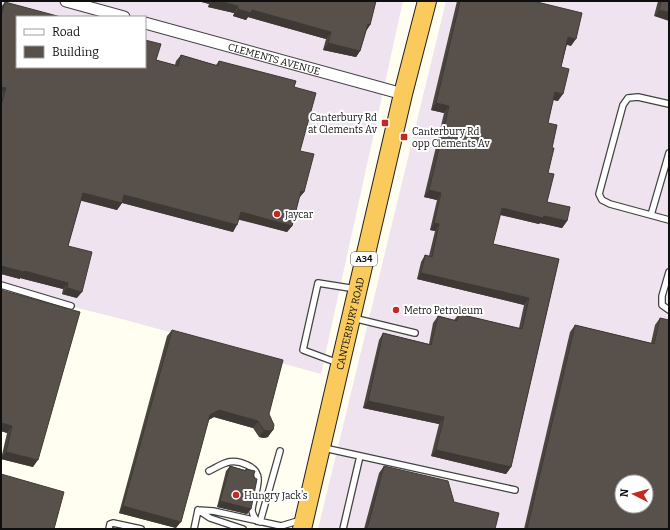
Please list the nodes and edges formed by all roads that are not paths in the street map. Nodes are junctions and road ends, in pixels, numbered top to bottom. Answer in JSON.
{"nodes":[{"id":1,"x":66,"y":1,"type":"edge"},
{"id":2,"x":427,"y":1,"type":"edge"},
{"id":3,"x":120,"y":16,"type":"edge"},
{"id":4,"x":146,"y":23,"type":"edge"},
{"id":5,"x":404,"y":94,"type":"junction"},
{"id":6,"x":669,"y":104,"type":"edge"},
{"id":7,"x":669,"y":153,"type":"edge"},
{"id":8,"x":651,"y":215,"type":"junction"},
{"id":9,"x":669,"y":220,"type":"edge"},
{"id":10,"x":669,"y":272,"type":"edge"},
{"id":11,"x":1,"y":285,"type":"edge"},
{"id":12,"x":358,"y":289,"type":"junction"},
{"id":13,"x":71,"y":306,"type":"dead end"},
{"id":14,"x":669,"y":310,"type":"edge"},
{"id":15,"x":351,"y":317,"type":"junction"},
{"id":16,"x":414,"y":333,"type":"dead end"},
{"id":17,"x":340,"y":363,"type":"junction"},
{"id":18,"x":321,"y":447,"type":"junction"},
{"id":19,"x":280,"y":451,"type":"dead end"},
{"id":20,"x":360,"y":456,"type":"junction"},
{"id":21,"x":209,"y":471,"type":"dead end"},
{"id":22,"x":515,"y":490,"type":"dead end"},
{"id":23,"x":198,"y":510,"type":"junction"},
{"id":24,"x":258,"y":521,"type":"junction"},
{"id":25,"x":303,"y":524,"type":"edge"},
{"id":26,"x":109,"y":529,"type":"edge"},
{"id":27,"x":141,"y":529,"type":"edge"},
{"id":28,"x":194,"y":529,"type":"edge"},
{"id":29,"x":243,"y":529,"type":"edge"},
{"id":30,"x":343,"y":529,"type":"edge"}],
"edges":[{"from":1,"to":3,"type":"street"},
{"from":2,"to":5,"type":"highway","name":"CANTERBURY ROAD","number":"A34"},
{"from":4,"to":5,"type":"street","name":"CLEMENTS AVENUE"},
{"from":5,"to":12,"type":"highway","name":"CANTERBURY ROAD","number":"A34"},
{"from":6,"to":8,"type":"lane"},
{"from":7,"to":8,"type":"lane"},
{"from":8,"to":9,"type":"lane"},
{"from":10,"to":14,"type":"lane"},
{"from":11,"to":13,"type":"lane"},
{"from":12,"to":15,"type":"highway","name":"CANTERBURY ROAD","number":"A34"},
{"from":12,"to":17,"type":"lane"},
{"from":15,"to":16,"type":"lane"},
{"from":15,"to":17,"type":"highway","name":"CANTERBURY ROAD","number":"A34"},
{"from":17,"to":18,"type":"highway","name":"CANTERBURY ROAD","number":"A34"},
{"from":18,"to":20,"type":"lane"},
{"from":18,"to":25,"type":"highway","name":"CANTERBURY ROAD","number":"A34"},
{"from":19,"to":24,"type":"lane"},
{"from":20,"to":22,"type":"lane"},
{"from":20,"to":30,"type":"lane"},
{"from":21,"to":24,"type":"lane"},
{"from":23,"to":24,"type":"lane"},
{"from":23,"to":28,"type":"lane"},
{"from":23,"to":29,"type":"lane"},
{"from":24,"to":25,"type":"lane"},
{"from":26,"to":27,"type":"lane"}]}
